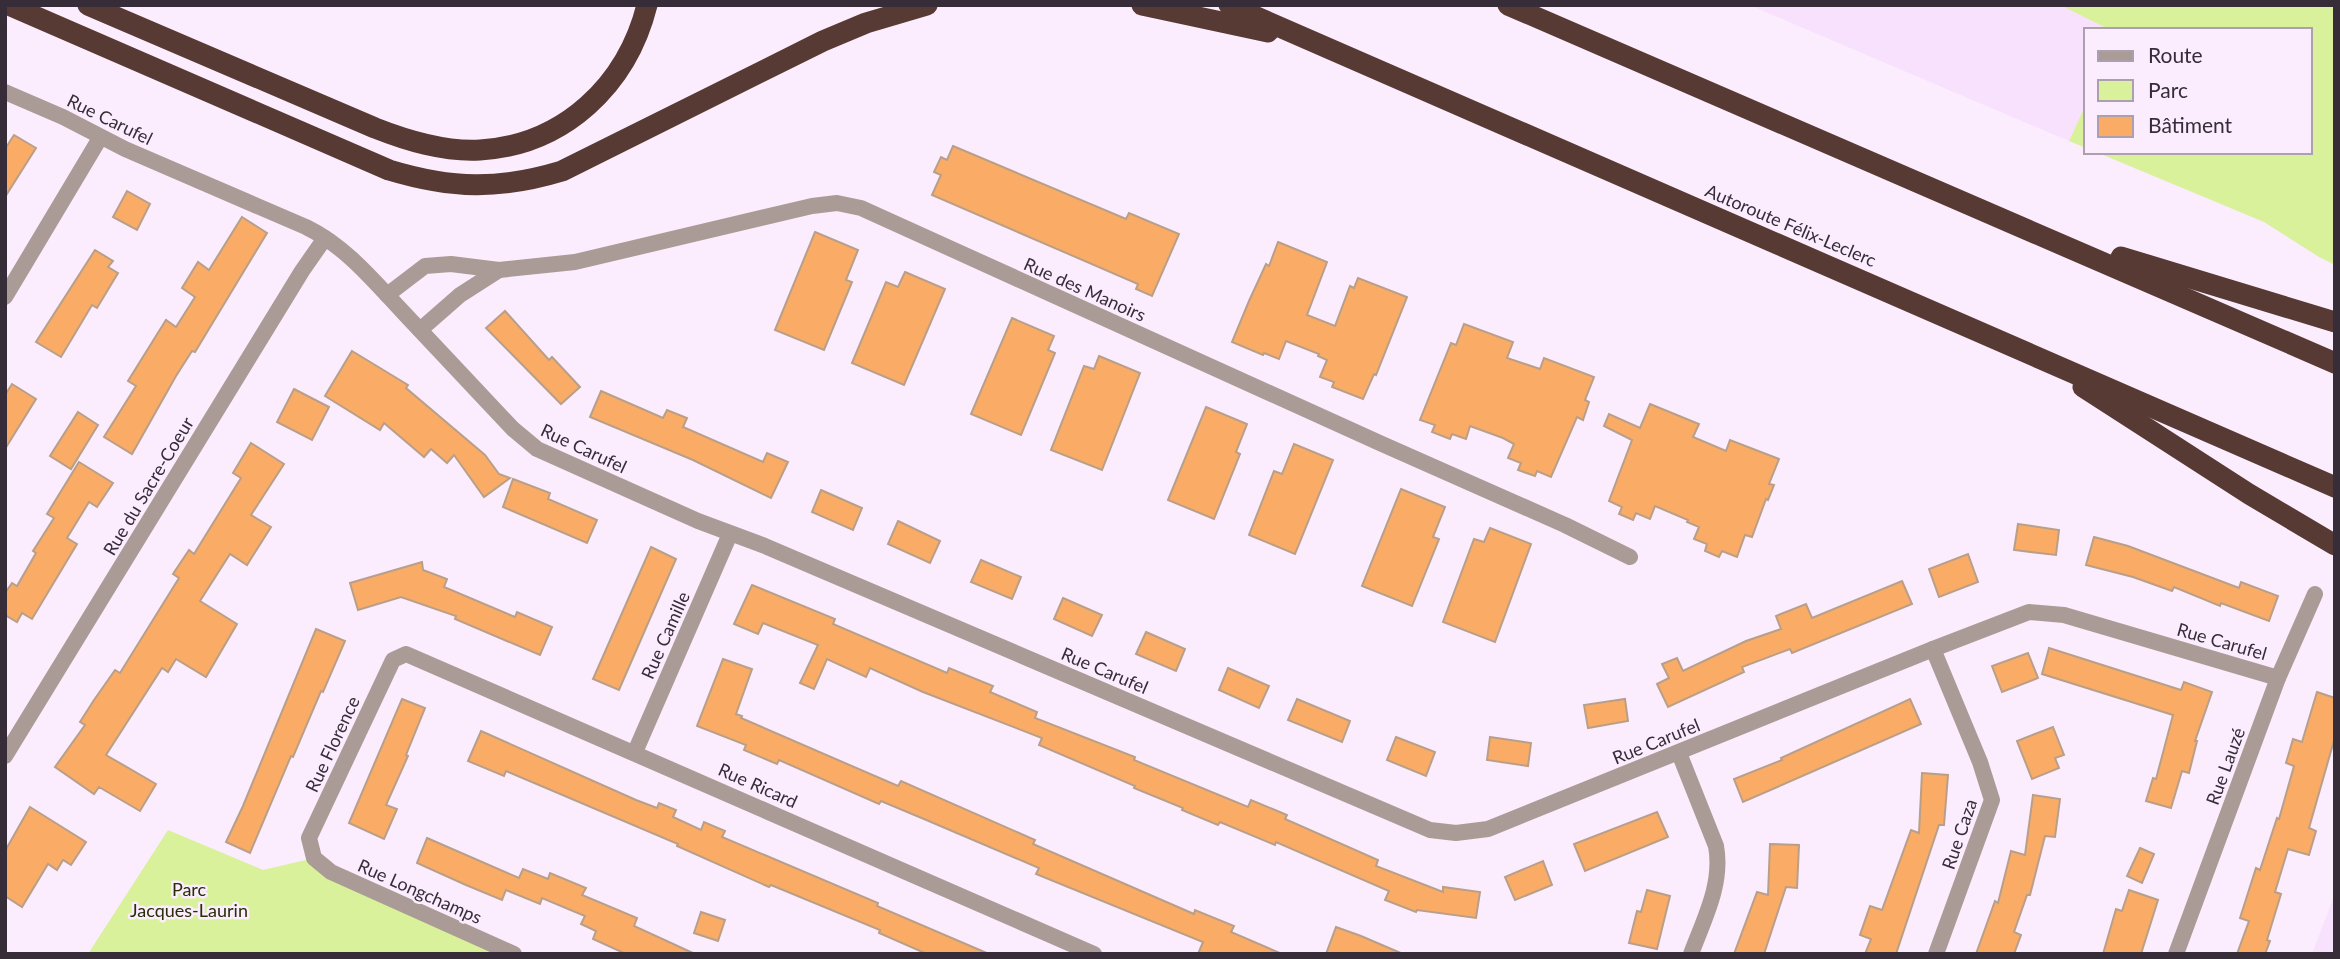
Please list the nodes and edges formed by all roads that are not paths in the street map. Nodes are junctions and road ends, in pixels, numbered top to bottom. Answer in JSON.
{"nodes":[{"id":1,"x":9,"y":5,"type":"edge"},
{"id":2,"x":88,"y":5,"type":"edge"},
{"id":3,"x":647,"y":5,"type":"edge"},
{"id":4,"x":926,"y":5,"type":"edge"},
{"id":5,"x":1142,"y":5,"type":"edge"},
{"id":6,"x":1228,"y":5,"type":"edge"},
{"id":7,"x":1508,"y":5,"type":"edge"},
{"id":8,"x":1311,"y":41,"type":"junction"},
{"id":9,"x":5,"y":92,"type":"edge"},
{"id":10,"x":100,"y":138,"type":"junction"},
{"id":11,"x":2018,"y":225,"type":"junction"},
{"id":12,"x":325,"y":238,"type":"junction"},
{"id":13,"x":499,"y":271,"type":"junction"},
{"id":14,"x":387,"y":295,"type":"junction"},
{"id":15,"x":5,"y":297,"type":"edge"},
{"id":16,"x":2335,"y":322,"type":"edge"},
{"id":17,"x":420,"y":330,"type":"junction"},
{"id":18,"x":2028,"y":352,"type":"junction"},
{"id":19,"x":2335,"y":363,"type":"edge"},
{"id":20,"x":2335,"y":487,"type":"edge"},
{"id":21,"x":730,"y":534,"type":"junction"},
{"id":22,"x":2335,"y":545,"type":"edge"},
{"id":23,"x":1630,"y":557,"type":"dead end"},
{"id":24,"x":2315,"y":594,"type":"dead end"},
{"id":25,"x":1933,"y":649,"type":"junction"},
{"id":26,"x":406,"y":654,"type":"joint"},
{"id":27,"x":2278,"y":678,"type":"junction"},
{"id":28,"x":635,"y":752,"type":"junction"},
{"id":29,"x":1679,"y":753,"type":"junction"},
{"id":30,"x":5,"y":756,"type":"edge"},
{"id":31,"x":314,"y":858,"type":"joint"},
{"id":32,"x":507,"y":952,"type":"edge"},
{"id":33,"x":1092,"y":954,"type":"edge"},
{"id":34,"x":1691,"y":954,"type":"edge"},
{"id":35,"x":1936,"y":954,"type":"edge"},
{"id":36,"x":2176,"y":954,"type":"edge"}],
"edges":[{"from":1,"to":4,"type":"highway"},
{"from":2,"to":3,"type":"highway"},
{"from":5,"to":8,"type":"highway"},
{"from":6,"to":8,"type":"highway","name":"Autoroute Félix-Leclerc"},
{"from":7,"to":11,"type":"highway"},
{"from":8,"to":18,"type":"highway","name":"Autoroute Félix-Leclerc"},
{"from":9,"to":10,"type":"street","name":"Rue Carufel"},
{"from":10,"to":12,"type":"street","name":"Rue Carufel"},
{"from":10,"to":15,"type":"street"},
{"from":11,"to":16,"type":"highway"},
{"from":11,"to":19,"type":"highway"},
{"from":12,"to":14,"type":"street","name":"Rue Carufel"},
{"from":12,"to":30,"type":"street","name":"Rue du Sacre-Coeur"},
{"from":13,"to":14,"type":"street","name":"Rue des Manoirs"},
{"from":13,"to":17,"type":"street","name":"Rue des Manoirs"},
{"from":13,"to":23,"type":"street","name":"Rue des Manoirs"},
{"from":14,"to":17,"type":"street","name":"Rue Carufel"},
{"from":17,"to":21,"type":"street","name":"Rue Carufel"},
{"from":18,"to":20,"type":"highway","name":"Autoroute Félix-Leclerc"},
{"from":18,"to":22,"type":"highway"},
{"from":21,"to":28,"type":"street","name":"Rue Camille"},
{"from":21,"to":29,"type":"street","name":"Rue Carufel"},
{"from":24,"to":27,"type":"street","name":"Rue Lauzé"},
{"from":25,"to":27,"type":"street","name":"Rue Carufel"},
{"from":25,"to":29,"type":"street","name":"Rue Carufel"},
{"from":25,"to":35,"type":"street","name":"Rue Caza"},
{"from":26,"to":28,"type":"street","name":"Rue Ricard"},
{"from":26,"to":31,"type":"street","name":"Rue Florence"},
{"from":27,"to":36,"type":"street","name":"Rue Lauzé"},
{"from":28,"to":33,"type":"street","name":"Rue Ricard"},
{"from":29,"to":34,"type":"street"},
{"from":31,"to":32,"type":"street","name":"Rue Longchamps"}]}
